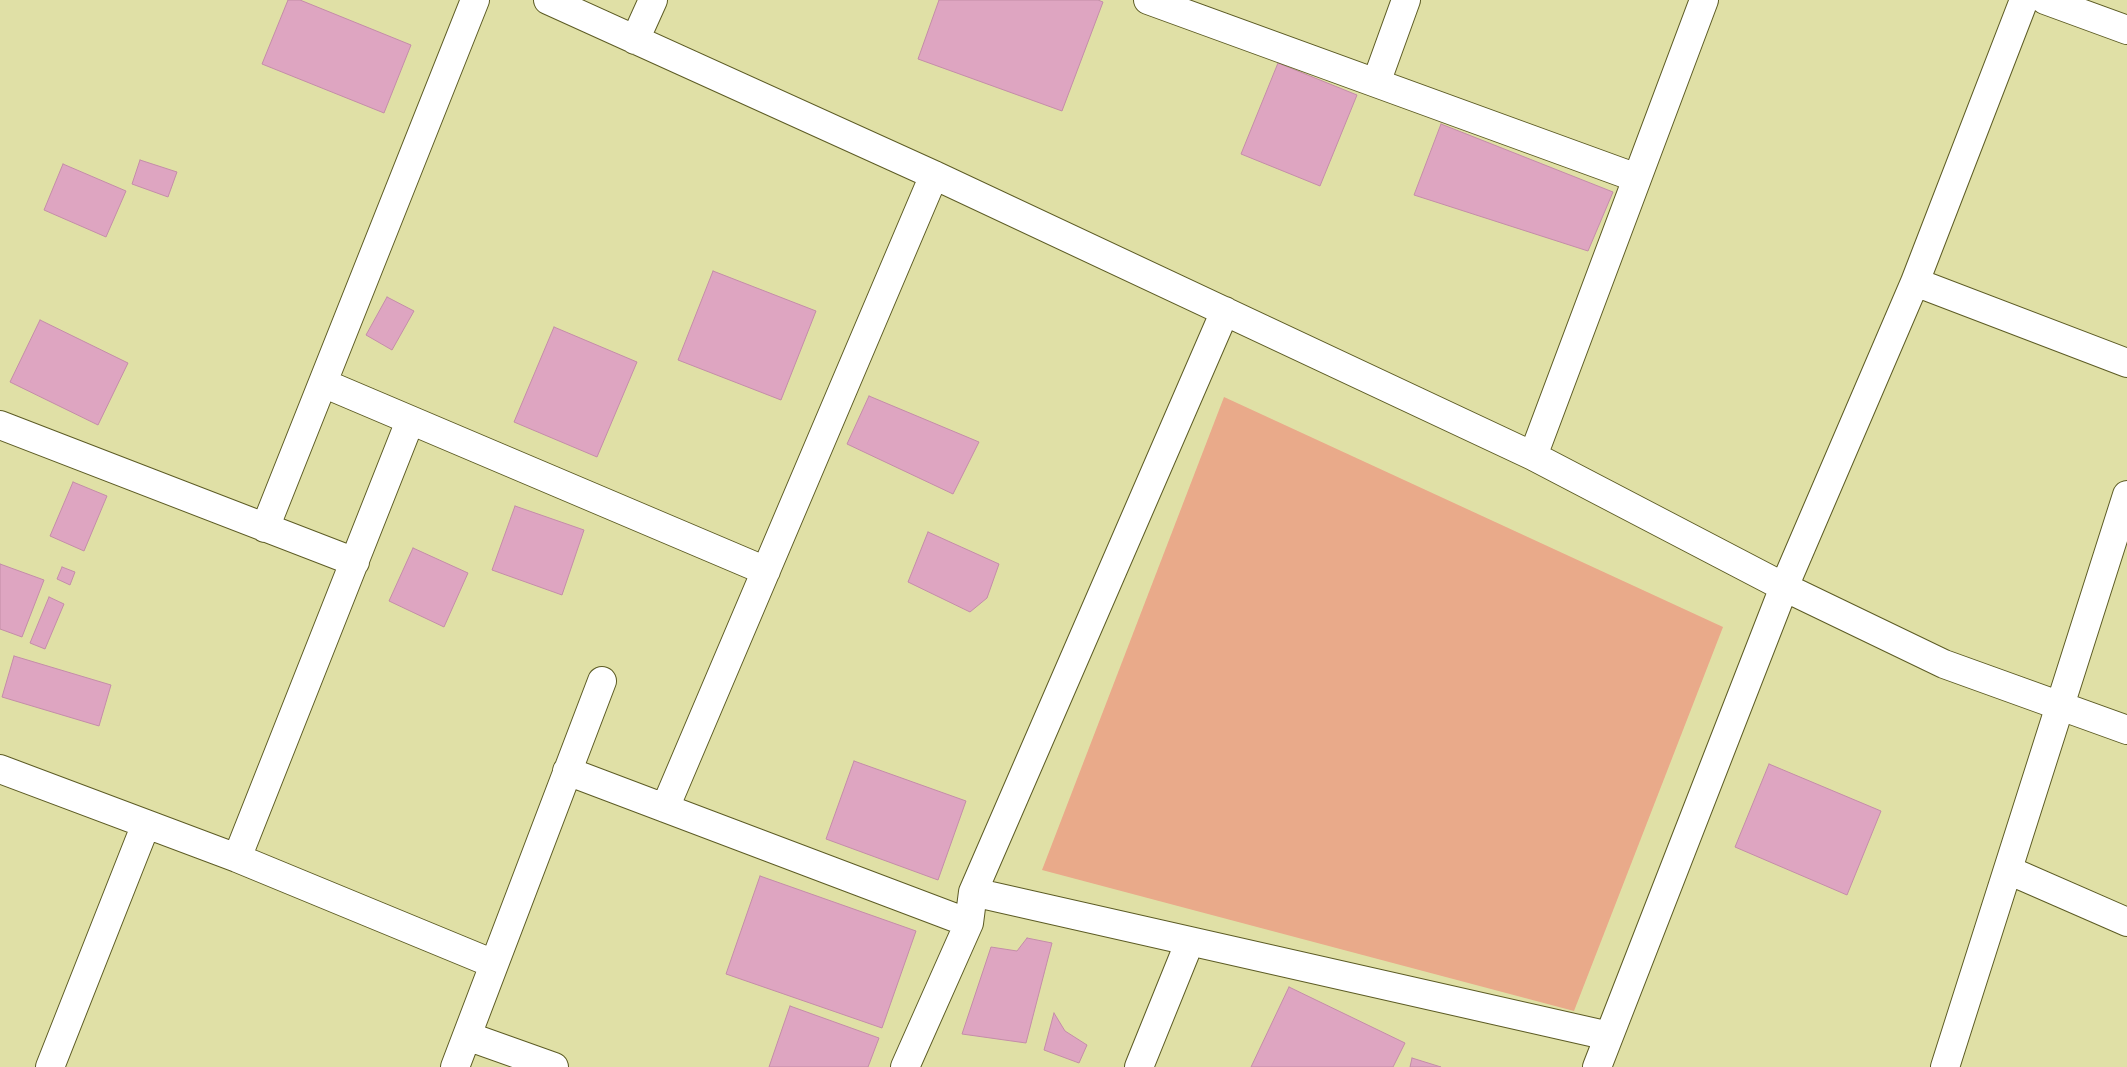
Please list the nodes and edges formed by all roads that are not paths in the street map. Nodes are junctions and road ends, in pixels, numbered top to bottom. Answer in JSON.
{"nodes":[{"id":1,"x":475,"y":0,"type":"edge"},
{"id":2,"x":548,"y":0,"type":"edge"},
{"id":3,"x":653,"y":0,"type":"edge"},
{"id":4,"x":1148,"y":0,"type":"edge"},
{"id":5,"x":1406,"y":0,"type":"edge"},
{"id":6,"x":1704,"y":0,"type":"edge"},
{"id":7,"x":2024,"y":0,"type":"edge"},
{"id":8,"x":2045,"y":0,"type":"edge"},
{"id":9,"x":2127,"y":30,"type":"edge"},
{"id":10,"x":635,"y":40,"type":"junction"},
{"id":11,"x":1376,"y":83,"type":"junction"},
{"id":12,"x":934,"y":175,"type":"junction"},
{"id":13,"x":1637,"y":178,"type":"junction"},
{"id":14,"x":1915,"y":282,"type":"junction"},
{"id":15,"x":1225,"y":311,"type":"junction"},
{"id":16,"x":2127,"y":363,"type":"edge"},
{"id":17,"x":323,"y":383,"type":"junction"},
{"id":18,"x":410,"y":421,"type":"junction"},
{"id":19,"x":0,"y":425,"type":"edge"},
{"id":20,"x":1533,"y":456,"type":"junction"},
{"id":21,"x":2127,"y":495,"type":"edge"},
{"id":22,"x":265,"y":528,"type":"junction"},
{"id":23,"x":355,"y":562,"type":"junction"},
{"id":24,"x":766,"y":571,"type":"junction"},
{"id":25,"x":1784,"y":587,"type":"junction"},
{"id":26,"x":602,"y":681,"type":"dead end"},
{"id":27,"x":2060,"y":706,"type":"junction"},
{"id":28,"x":2127,"y":730,"type":"edge"},
{"id":29,"x":0,"y":769,"type":"edge"},
{"id":30,"x":567,"y":771,"type":"junction"},
{"id":31,"x":665,"y":808,"type":"junction"},
{"id":32,"x":146,"y":824,"type":"junction"},
{"id":33,"x":237,"y":858,"type":"junction"},
{"id":34,"x":2008,"y":870,"type":"junction"},
{"id":35,"x":973,"y":892,"type":"junction"},
{"id":36,"x":2127,"y":922,"type":"edge"},
{"id":37,"x":968,"y":923,"type":"junction"},
{"id":38,"x":1190,"y":941,"type":"junction"},
{"id":39,"x":494,"y":964,"type":"junction"},
{"id":40,"x":467,"y":1036,"type":"junction"},
{"id":41,"x":1608,"y":1036,"type":"junction"},
{"id":42,"x":50,"y":1067,"type":"edge"},
{"id":43,"x":455,"y":1067,"type":"edge"},
{"id":44,"x":554,"y":1067,"type":"edge"},
{"id":45,"x":906,"y":1067,"type":"edge"},
{"id":46,"x":1139,"y":1067,"type":"edge"},
{"id":47,"x":1597,"y":1067,"type":"edge"},
{"id":48,"x":1945,"y":1067,"type":"edge"}],
"edges":[{"from":1,"to":17,"type":"street"},
{"from":2,"to":10,"type":"street"},
{"from":3,"to":10,"type":"street"},
{"from":4,"to":11,"type":"street"},
{"from":5,"to":11,"type":"street"},
{"from":6,"to":13,"type":"street"},
{"from":7,"to":14,"type":"street"},
{"from":8,"to":9,"type":"street"},
{"from":10,"to":12,"type":"street"},
{"from":11,"to":13,"type":"street"},
{"from":12,"to":15,"type":"street"},
{"from":12,"to":24,"type":"street"},
{"from":13,"to":20,"type":"street"},
{"from":14,"to":16,"type":"street"},
{"from":14,"to":25,"type":"street"},
{"from":15,"to":20,"type":"street"},
{"from":15,"to":35,"type":"street"},
{"from":17,"to":18,"type":"street"},
{"from":17,"to":22,"type":"street"},
{"from":18,"to":23,"type":"street"},
{"from":18,"to":24,"type":"street"},
{"from":19,"to":22,"type":"street"},
{"from":20,"to":25,"type":"street"},
{"from":21,"to":27,"type":"street"},
{"from":22,"to":23,"type":"street"},
{"from":23,"to":33,"type":"street"},
{"from":24,"to":31,"type":"street"},
{"from":25,"to":27,"type":"street"},
{"from":25,"to":41,"type":"street"},
{"from":26,"to":30,"type":"street"},
{"from":27,"to":28,"type":"street"},
{"from":27,"to":34,"type":"street"},
{"from":29,"to":32,"type":"street"},
{"from":30,"to":31,"type":"street"},
{"from":30,"to":39,"type":"street"},
{"from":31,"to":37,"type":"street"},
{"from":32,"to":33,"type":"street"},
{"from":32,"to":42,"type":"street"},
{"from":33,"to":39,"type":"street"},
{"from":34,"to":36,"type":"street"},
{"from":34,"to":48,"type":"street"},
{"from":35,"to":37,"type":"street"},
{"from":35,"to":38,"type":"street"},
{"from":37,"to":45,"type":"street"},
{"from":38,"to":41,"type":"street"},
{"from":38,"to":46,"type":"street"},
{"from":39,"to":40,"type":"street"},
{"from":40,"to":43,"type":"street"},
{"from":40,"to":44,"type":"street"},
{"from":41,"to":47,"type":"street"}]}
